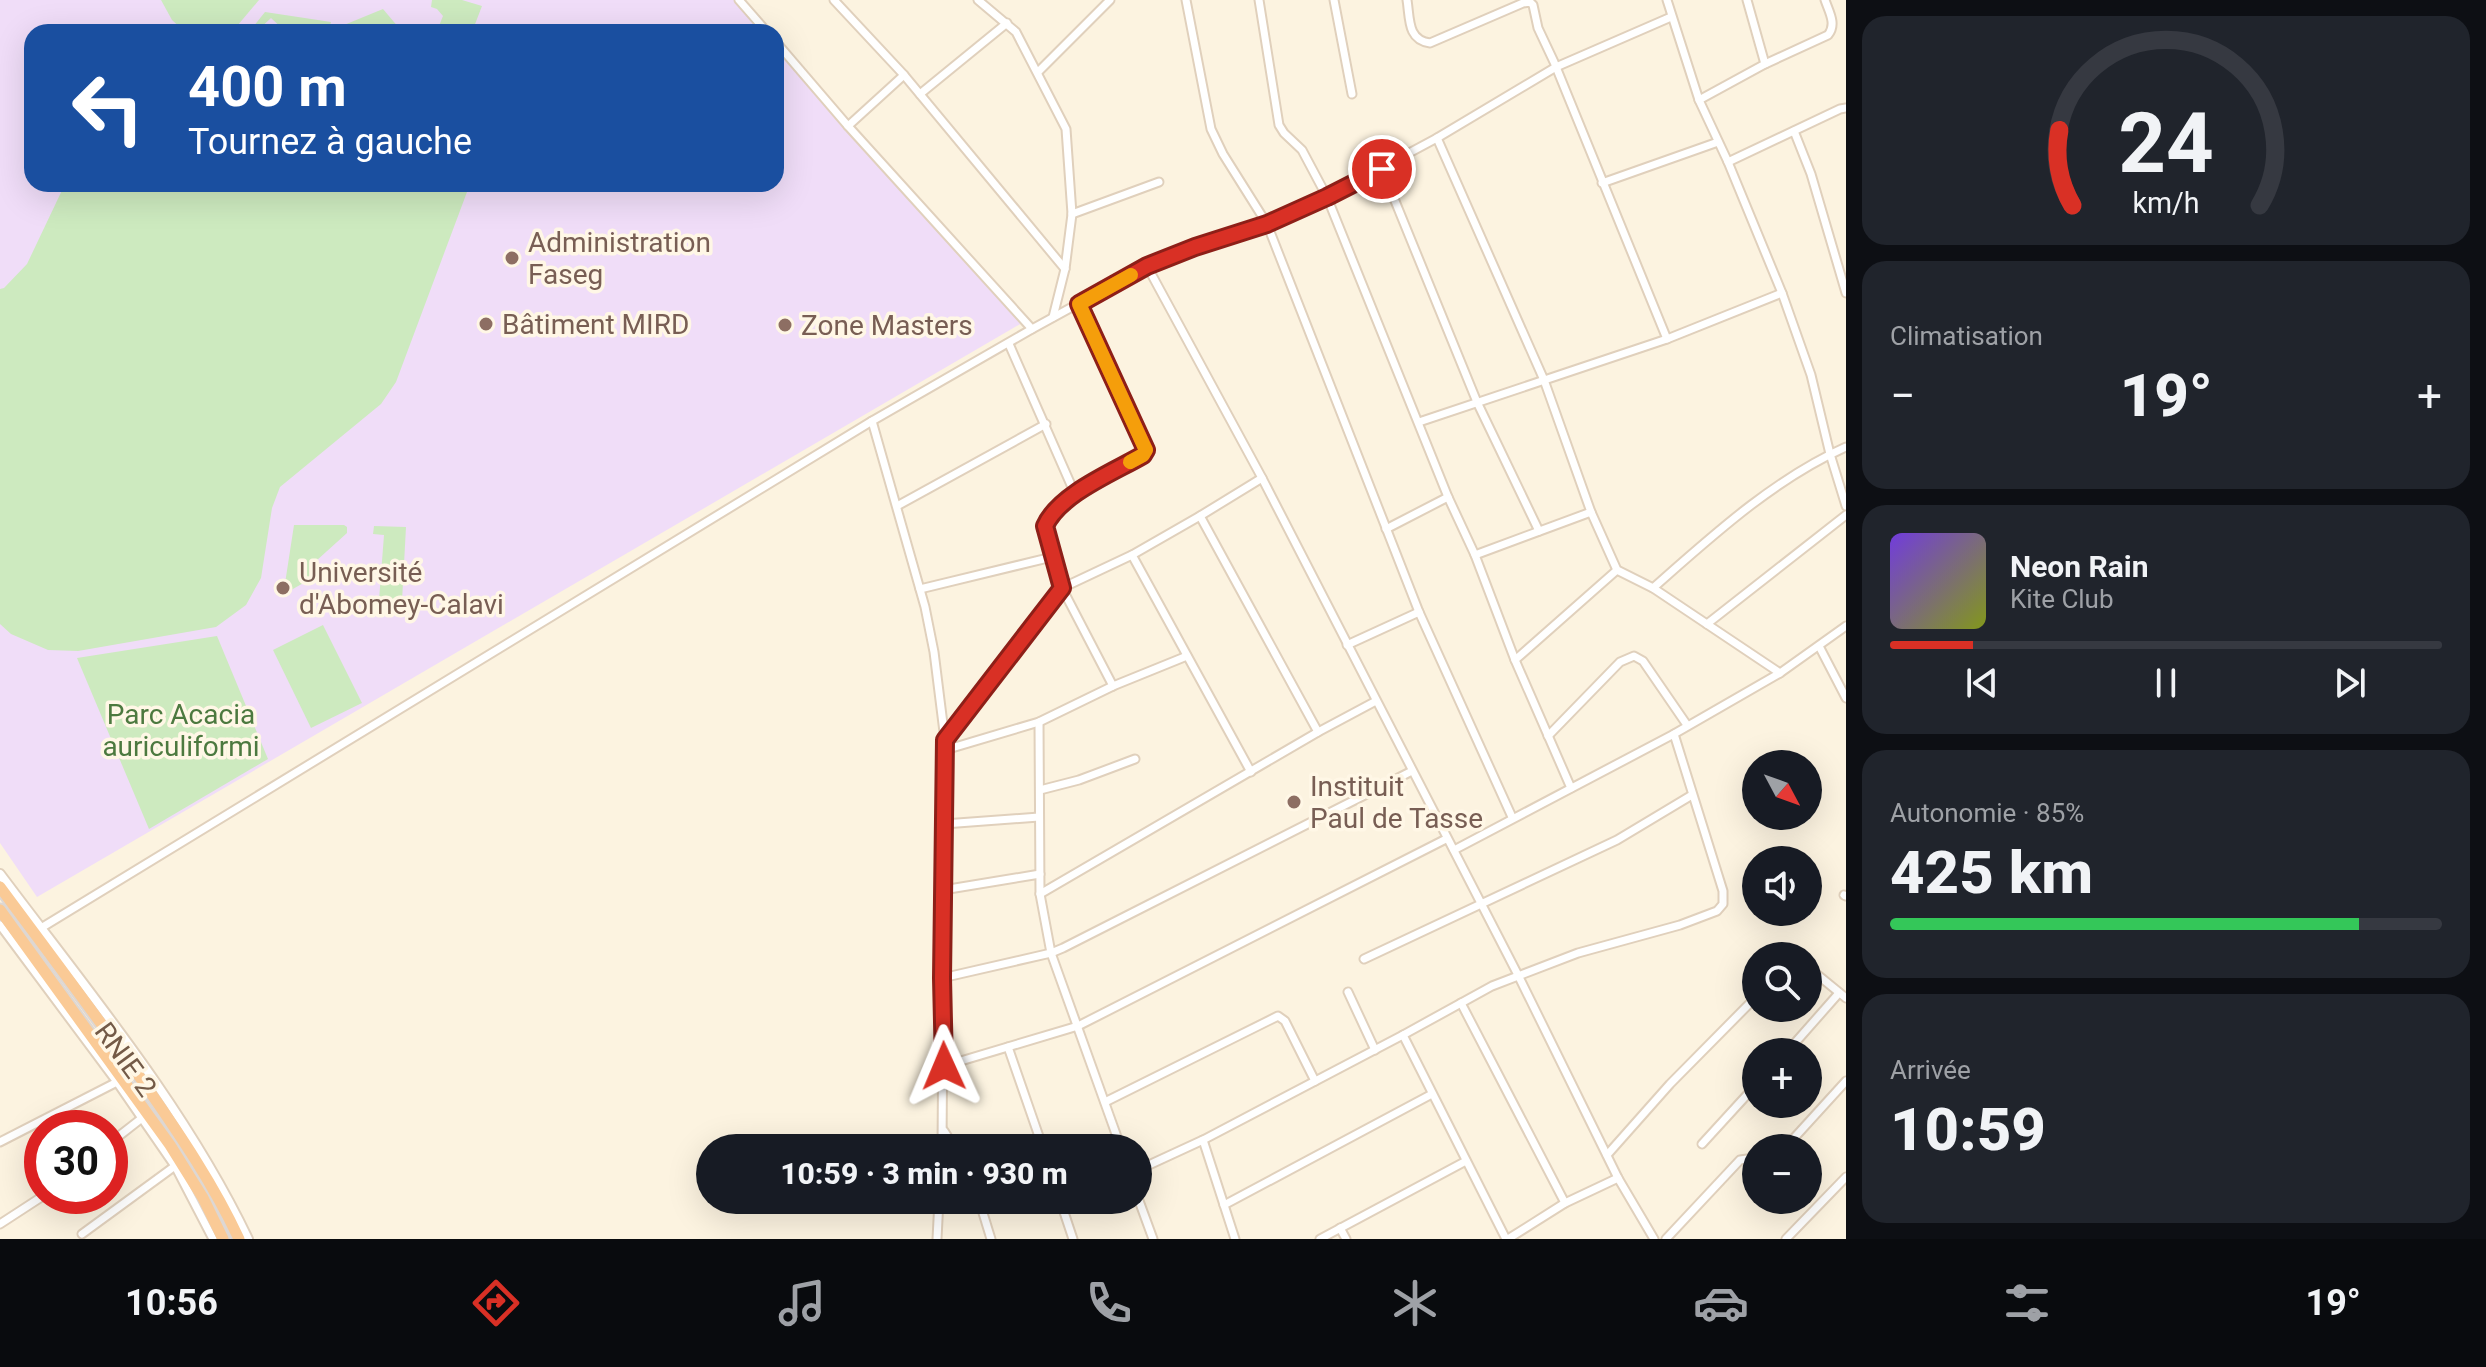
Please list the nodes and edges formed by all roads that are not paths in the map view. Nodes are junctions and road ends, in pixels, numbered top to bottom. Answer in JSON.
{"nodes":[{"id":1,"x":739,"y":0,"type":"edge"},
{"id":2,"x":834,"y":0,"type":"edge"},
{"id":3,"x":978,"y":0,"type":"edge"},
{"id":4,"x":1110,"y":0,"type":"edge"},
{"id":5,"x":1186,"y":0,"type":"edge"},
{"id":6,"x":1259,"y":0,"type":"edge"},
{"id":7,"x":1334,"y":0,"type":"edge"},
{"id":8,"x":1407,"y":0,"type":"edge"},
{"id":9,"x":1667,"y":0,"type":"edge"},
{"id":10,"x":1747,"y":0,"type":"edge"},
{"id":11,"x":1825,"y":0,"type":"edge"},
{"id":12,"x":1671,"y":17,"type":"junction"},
{"id":13,"x":1007,"y":23,"type":"junction"},
{"id":14,"x":760,"y":24,"type":"edge"},
{"id":15,"x":784,"y":51,"type":"edge"},
{"id":16,"x":1765,"y":64,"type":"junction"},
{"id":17,"x":1556,"y":67,"type":"junction"},
{"id":18,"x":1038,"y":72,"type":"junction"},
{"id":19,"x":904,"y":75,"type":"junction"},
{"id":20,"x":920,"y":94,"type":"junction"},
{"id":21,"x":1352,"y":94,"type":"dead end"},
{"id":22,"x":1699,"y":100,"type":"junction"},
{"id":23,"x":1846,"y":108,"type":"edge"},
{"id":24,"x":848,"y":126,"type":"junction"},
{"id":25,"x":1794,"y":131,"type":"junction"},
{"id":26,"x":1437,"y":138,"type":"junction"},
{"id":27,"x":1718,"y":142,"type":"junction"},
{"id":28,"x":1728,"y":162,"type":"junction"},
{"id":29,"x":1382,"y":169,"type":"junction"},
{"id":30,"x":1159,"y":182,"type":"dead end"},
{"id":31,"x":1602,"y":183,"type":"junction"},
{"id":32,"x":1327,"y":197,"type":"junction"},
{"id":33,"x":1072,"y":214,"type":"junction"},
{"id":34,"x":1267,"y":224,"type":"junction"},
{"id":35,"x":1147,"y":266,"type":"junction"},
{"id":36,"x":1065,"y":269,"type":"junction"},
{"id":37,"x":1782,"y":293,"type":"junction"},
{"id":38,"x":1846,"y":293,"type":"edge"},
{"id":39,"x":1079,"y":304,"type":"junction"},
{"id":40,"x":1053,"y":317,"type":"junction"},
{"id":41,"x":1032,"y":329,"type":"junction"},
{"id":42,"x":1667,"y":339,"type":"junction"},
{"id":43,"x":1009,"y":344,"type":"junction"},
{"id":44,"x":1544,"y":380,"type":"junction"},
{"id":45,"x":1477,"y":402,"type":"junction"},
{"id":46,"x":872,"y":421,"type":"junction"},
{"id":47,"x":1419,"y":422,"type":"junction"},
{"id":48,"x":1046,"y":424,"type":"junction"},
{"id":49,"x":1846,"y":447,"type":"edge"},
{"id":50,"x":1830,"y":454,"type":"junction"},
{"id":51,"x":1262,"y":478,"type":"junction"},
{"id":52,"x":1075,"y":494,"type":"junction"},
{"id":53,"x":1448,"y":497,"type":"junction"},
{"id":54,"x":897,"y":506,"type":"junction"},
{"id":55,"x":1846,"y":506,"type":"edge"},
{"id":56,"x":1591,"y":512,"type":"junction"},
{"id":57,"x":1846,"y":515,"type":"edge"},
{"id":58,"x":1200,"y":516,"type":"junction"},
{"id":59,"x":1386,"y":529,"type":"junction"},
{"id":60,"x":1539,"y":531,"type":"junction"},
{"id":61,"x":1132,"y":555,"type":"junction"},
{"id":62,"x":1475,"y":555,"type":"junction"},
{"id":63,"x":1052,"y":557,"type":"junction"},
{"id":64,"x":1617,"y":570,"type":"junction"},
{"id":65,"x":1062,"y":588,"type":"junction"},
{"id":66,"x":1653,"y":588,"type":"junction"},
{"id":67,"x":920,"y":589,"type":"junction"},
{"id":68,"x":1419,"y":612,"type":"junction"},
{"id":69,"x":1707,"y":624,"type":"junction"},
{"id":70,"x":1846,"y":626,"type":"edge"},
{"id":71,"x":1347,"y":645,"type":"junction"},
{"id":72,"x":1819,"y":646,"type":"junction"},
{"id":73,"x":1187,"y":656,"type":"junction"},
{"id":74,"x":1515,"y":660,"type":"junction"},
{"id":75,"x":1780,"y":673,"type":"junction"},
{"id":76,"x":1113,"y":686,"type":"junction"},
{"id":77,"x":1846,"y":698,"type":"edge"},
{"id":78,"x":1376,"y":701,"type":"junction"},
{"id":79,"x":1039,"y":722,"type":"junction"},
{"id":80,"x":1687,"y":725,"type":"junction"},
{"id":81,"x":1318,"y":732,"type":"junction"},
{"id":82,"x":1674,"y":734,"type":"junction"},
{"id":83,"x":1548,"y":736,"type":"junction"},
{"id":84,"x":945,"y":745,"type":"junction"},
{"id":85,"x":1135,"y":759,"type":"dead end"},
{"id":86,"x":1412,"y":771,"type":"junction"},
{"id":87,"x":1251,"y":772,"type":"junction"},
{"id":88,"x":1571,"y":788,"type":"junction"},
{"id":89,"x":1040,"y":790,"type":"junction"},
{"id":90,"x":1692,"y":795,"type":"junction"},
{"id":91,"x":1039,"y":817,"type":"junction"},
{"id":92,"x":1512,"y":817,"type":"junction"},
{"id":93,"x":944,"y":824,"type":"junction"},
{"id":94,"x":1446,"y":839,"type":"junction"},
{"id":95,"x":1454,"y":850,"type":"junction"},
{"id":96,"x":0,"y":874,"type":"edge"},
{"id":97,"x":1040,"y":874,"type":"junction"},
{"id":98,"x":0,"y":887,"type":"edge"},
{"id":99,"x":943,"y":890,"type":"junction"},
{"id":100,"x":1040,"y":894,"type":"junction"},
{"id":101,"x":1480,"y":903,"type":"junction"},
{"id":102,"x":0,"y":910,"type":"edge"},
{"id":103,"x":0,"y":925,"type":"edge"},
{"id":104,"x":41,"y":928,"type":"junction"},
{"id":105,"x":1051,"y":953,"type":"junction"},
{"id":106,"x":1364,"y":959,"type":"dead end"},
{"id":107,"x":1518,"y":975,"type":"junction"},
{"id":108,"x":942,"y":978,"type":"junction"},
{"id":109,"x":1822,"y":979,"type":"edge"},
{"id":110,"x":1348,"y":992,"type":"dead end"},
{"id":111,"x":1842,"y":995,"type":"edge"},
{"id":112,"x":1461,"y":1003,"type":"junction"},
{"id":113,"x":1742,"y":1011,"type":"edge"},
{"id":114,"x":1078,"y":1026,"type":"junction"},
{"id":115,"x":1403,"y":1035,"type":"junction"},
{"id":116,"x":1801,"y":1038,"type":"edge"},
{"id":117,"x":1008,"y":1047,"type":"junction"},
{"id":118,"x":1375,"y":1050,"type":"junction"},
{"id":119,"x":944,"y":1066,"type":"junction"},
{"id":120,"x":1315,"y":1081,"type":"junction"},
{"id":121,"x":1846,"y":1081,"type":"edge"},
{"id":122,"x":117,"y":1082,"type":"junction"},
{"id":123,"x":1432,"y":1094,"type":"junction"},
{"id":124,"x":1742,"y":1100,"type":"edge"},
{"id":125,"x":1105,"y":1102,"type":"junction"},
{"id":126,"x":142,"y":1118,"type":"junction"},
{"id":127,"x":128,"y":1129,"type":"edge"},
{"id":128,"x":943,"y":1129,"type":"junction"},
{"id":129,"x":943,"y":1134,"type":"edge"},
{"id":130,"x":946,"y":1134,"type":"edge"},
{"id":131,"x":1038,"y":1134,"type":"edge"},
{"id":132,"x":1116,"y":1134,"type":"edge"},
{"id":133,"x":1798,"y":1134,"type":"edge"},
{"id":134,"x":1203,"y":1140,"type":"junction"},
{"id":135,"x":0,"y":1142,"type":"edge"},
{"id":136,"x":1702,"y":1144,"type":"dead end"},
{"id":137,"x":1607,"y":1155,"type":"junction"},
{"id":138,"x":1742,"y":1160,"type":"edge"},
{"id":139,"x":1466,"y":1161,"type":"junction"},
{"id":140,"x":1152,"y":1164,"type":"edge"},
{"id":141,"x":175,"y":1166,"type":"junction"},
{"id":142,"x":1846,"y":1177,"type":"edge"},
{"id":143,"x":1618,"y":1178,"type":"junction"},
{"id":144,"x":1565,"y":1203,"type":"junction"},
{"id":145,"x":1224,"y":1205,"type":"junction"},
{"id":146,"x":24,"y":1208,"type":"edge"},
{"id":147,"x":938,"y":1214,"type":"edge"},
{"id":148,"x":983,"y":1214,"type":"edge"},
{"id":149,"x":1065,"y":1214,"type":"edge"},
{"id":150,"x":1144,"y":1214,"type":"edge"},
{"id":151,"x":0,"y":1224,"type":"edge"},
{"id":152,"x":1340,"y":1228,"type":"junction"},
{"id":153,"x":82,"y":1234,"type":"dead end"},
{"id":154,"x":213,"y":1239,"type":"edge"},
{"id":155,"x":223,"y":1239,"type":"edge"},
{"id":156,"x":239,"y":1239,"type":"edge"},
{"id":157,"x":248,"y":1239,"type":"edge"},
{"id":158,"x":937,"y":1239,"type":"edge"},
{"id":159,"x":991,"y":1239,"type":"edge"},
{"id":160,"x":1073,"y":1239,"type":"edge"},
{"id":161,"x":1153,"y":1239,"type":"edge"},
{"id":162,"x":1235,"y":1239,"type":"edge"},
{"id":163,"x":1320,"y":1239,"type":"edge"},
{"id":164,"x":1346,"y":1239,"type":"edge"},
{"id":165,"x":1507,"y":1239,"type":"edge"},
{"id":166,"x":1654,"y":1239,"type":"edge"},
{"id":167,"x":1666,"y":1239,"type":"edge"},
{"id":168,"x":1786,"y":1239,"type":"edge"}],
"edges":[{"from":1,"to":14,"type":"street"},
{"from":2,"to":19,"type":"street"},
{"from":3,"to":13,"type":"street"},
{"from":4,"to":18,"type":"street"},
{"from":5,"to":34,"type":"street"},
{"from":6,"to":32,"type":"street"},
{"from":7,"to":21,"type":"street"},
{"from":8,"to":17,"type":"street"},
{"from":9,"to":12,"type":"street"},
{"from":10,"to":16,"type":"street"},
{"from":11,"to":16,"type":"street"},
{"from":12,"to":17,"type":"street"},
{"from":12,"to":22,"type":"street"},
{"from":13,"to":18,"type":"street"},
{"from":13,"to":20,"type":"street"},
{"from":15,"to":24,"type":"street"},
{"from":16,"to":22,"type":"street"},
{"from":17,"to":26,"type":"street"},
{"from":17,"to":31,"type":"street"},
{"from":18,"to":33,"type":"street"},
{"from":19,"to":20,"type":"street"},
{"from":19,"to":24,"type":"street"},
{"from":20,"to":36,"type":"street"},
{"from":22,"to":27,"type":"street"},
{"from":23,"to":25,"type":"street"},
{"from":24,"to":41,"type":"street"},
{"from":25,"to":28,"type":"street"},
{"from":25,"to":38,"type":"street"},
{"from":26,"to":29,"type":"street"},
{"from":26,"to":44,"type":"street"},
{"from":27,"to":28,"type":"street"},
{"from":27,"to":31,"type":"street"},
{"from":28,"to":37,"type":"street"},
{"from":29,"to":32,"type":"street"},
{"from":29,"to":45,"type":"street"},
{"from":30,"to":33,"type":"street"},
{"from":31,"to":42,"type":"street"},
{"from":32,"to":34,"type":"street"},
{"from":32,"to":47,"type":"street"},
{"from":33,"to":36,"type":"street"},
{"from":34,"to":35,"type":"street"},
{"from":34,"to":59,"type":"street"},
{"from":35,"to":39,"type":"street"},
{"from":35,"to":51,"type":"street"},
{"from":36,"to":40,"type":"street"},
{"from":37,"to":42,"type":"street"},
{"from":37,"to":50,"type":"street"},
{"from":39,"to":40,"type":"street"},
{"from":39,"to":52,"type":"street"},
{"from":40,"to":41,"type":"street"},
{"from":41,"to":43,"type":"street"},
{"from":42,"to":44,"type":"street"},
{"from":43,"to":46,"type":"street"},
{"from":43,"to":48,"type":"street"},
{"from":44,"to":45,"type":"street"},
{"from":44,"to":56,"type":"street"},
{"from":45,"to":47,"type":"street"},
{"from":45,"to":60,"type":"street"},
{"from":46,"to":54,"type":"street"},
{"from":46,"to":104,"type":"street"},
{"from":47,"to":53,"type":"street"},
{"from":48,"to":52,"type":"street"},
{"from":48,"to":54,"type":"street"},
{"from":49,"to":50,"type":"street"},
{"from":50,"to":55,"type":"street"},
{"from":50,"to":66,"type":"street"},
{"from":51,"to":58,"type":"street"},
{"from":51,"to":71,"type":"street"},
{"from":52,"to":63,"type":"street"},
{"from":53,"to":59,"type":"street"},
{"from":53,"to":62,"type":"street"},
{"from":54,"to":67,"type":"street"},
{"from":56,"to":60,"type":"street"},
{"from":56,"to":64,"type":"street"},
{"from":57,"to":69,"type":"street"},
{"from":58,"to":61,"type":"street"},
{"from":58,"to":81,"type":"street"},
{"from":59,"to":68,"type":"street"},
{"from":60,"to":62,"type":"street"},
{"from":61,"to":65,"type":"street"},
{"from":61,"to":73,"type":"street"},
{"from":62,"to":74,"type":"street"},
{"from":63,"to":65,"type":"street"},
{"from":63,"to":67,"type":"street"},
{"from":64,"to":66,"type":"street"},
{"from":64,"to":74,"type":"street"},
{"from":65,"to":76,"type":"street"},
{"from":65,"to":84,"type":"street"},
{"from":66,"to":69,"type":"street"},
{"from":67,"to":84,"type":"street"},
{"from":68,"to":71,"type":"street"},
{"from":68,"to":92,"type":"street"},
{"from":69,"to":75,"type":"street"},
{"from":70,"to":72,"type":"street"},
{"from":71,"to":78,"type":"street"},
{"from":72,"to":75,"type":"street"},
{"from":72,"to":77,"type":"street"},
{"from":73,"to":76,"type":"street"},
{"from":73,"to":87,"type":"street"},
{"from":74,"to":83,"type":"street"},
{"from":75,"to":80,"type":"street"},
{"from":76,"to":79,"type":"street"},
{"from":78,"to":81,"type":"street"},
{"from":78,"to":86,"type":"street"},
{"from":79,"to":84,"type":"street"},
{"from":79,"to":89,"type":"street"},
{"from":80,"to":82,"type":"street"},
{"from":80,"to":83,"type":"street"},
{"from":81,"to":87,"type":"street"},
{"from":82,"to":88,"type":"street"},
{"from":82,"to":90,"type":"street"},
{"from":83,"to":88,"type":"street"},
{"from":84,"to":93,"type":"street"},
{"from":85,"to":89,"type":"street"},
{"from":86,"to":94,"type":"street"},
{"from":86,"to":105,"type":"street"},
{"from":87,"to":100,"type":"street"},
{"from":88,"to":92,"type":"street"},
{"from":89,"to":91,"type":"street"},
{"from":90,"to":101,"type":"street"},
{"from":90,"to":107,"type":"street"},
{"from":91,"to":93,"type":"street"},
{"from":91,"to":97,"type":"street"},
{"from":92,"to":95,"type":"street"},
{"from":93,"to":99,"type":"street"},
{"from":94,"to":95,"type":"street"},
{"from":94,"to":114,"type":"street"},
{"from":95,"to":101,"type":"street"},
{"from":96,"to":104,"type":"street"},
{"from":97,"to":99,"type":"street"},
{"from":97,"to":100,"type":"street"},
{"from":98,"to":156,"type":"highway","name":"RNIE 2","number":"RNIE 2"},
{"from":99,"to":108,"type":"street"},
{"from":100,"to":105,"type":"street"},
{"from":101,"to":106,"type":"street"},
{"from":101,"to":107,"type":"street"},
{"from":102,"to":155,"type":"highway","name":"RNIE 2","number":"RNIE 2"},
{"from":103,"to":122,"type":"street"},
{"from":104,"to":157,"type":"street"},
{"from":105,"to":108,"type":"street"},
{"from":105,"to":114,"type":"street"},
{"from":107,"to":112,"type":"street"},
{"from":107,"to":137,"type":"street"},
{"from":108,"to":119,"type":"street"},
{"from":109,"to":111,"type":"street"},
{"from":110,"to":118,"type":"street"},
{"from":111,"to":116,"type":"street"},
{"from":112,"to":115,"type":"street"},
{"from":112,"to":144,"type":"street"},
{"from":113,"to":137,"type":"street"},
{"from":114,"to":117,"type":"street"},
{"from":114,"to":125,"type":"street"},
{"from":115,"to":118,"type":"street"},
{"from":115,"to":123,"type":"street"},
{"from":117,"to":119,"type":"street"},
{"from":117,"to":131,"type":"street"},
{"from":118,"to":120,"type":"street"},
{"from":119,"to":128,"type":"street"},
{"from":120,"to":125,"type":"street"},
{"from":120,"to":134,"type":"street"},
{"from":121,"to":133,"type":"street"},
{"from":122,"to":126,"type":"street"},
{"from":122,"to":135,"type":"street"},
{"from":123,"to":139,"type":"street"},
{"from":123,"to":145,"type":"street"},
{"from":124,"to":136,"type":"street"},
{"from":125,"to":132,"type":"street"},
{"from":126,"to":127,"type":"street"},
{"from":126,"to":141,"type":"street"},
{"from":128,"to":129,"type":"street"},
{"from":128,"to":130,"type":"street"},
{"from":134,"to":140,"type":"street"},
{"from":134,"to":145,"type":"street"},
{"from":137,"to":143,"type":"street"},
{"from":138,"to":167,"type":"street"},
{"from":139,"to":152,"type":"street"},
{"from":139,"to":165,"type":"street"},
{"from":141,"to":153,"type":"street"},
{"from":141,"to":154,"type":"street"},
{"from":142,"to":168,"type":"street"},
{"from":143,"to":144,"type":"street"},
{"from":143,"to":166,"type":"street"},
{"from":144,"to":165,"type":"street"},
{"from":145,"to":162,"type":"street"},
{"from":146,"to":151,"type":"street"},
{"from":147,"to":158,"type":"street"},
{"from":148,"to":159,"type":"street"},
{"from":149,"to":160,"type":"street"},
{"from":150,"to":161,"type":"street"},
{"from":152,"to":163,"type":"street"},
{"from":152,"to":164,"type":"street"}]}
